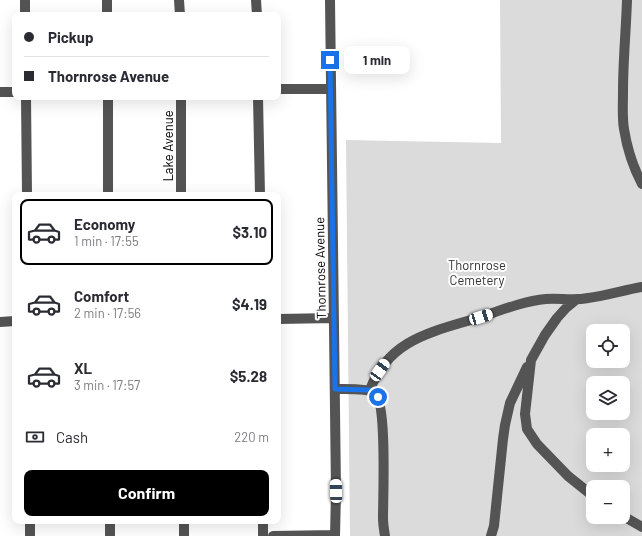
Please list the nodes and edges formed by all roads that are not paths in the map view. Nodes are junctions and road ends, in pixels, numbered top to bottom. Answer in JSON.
{"nodes":[{"id":1,"x":25,"y":0,"type":"edge"},
{"id":2,"x":107,"y":0,"type":"edge"},
{"id":3,"x":179,"y":0,"type":"edge"},
{"id":4,"x":256,"y":0,"type":"edge"},
{"id":5,"x":330,"y":0,"type":"edge"},
{"id":6,"x":627,"y":0,"type":"edge"},
{"id":7,"x":25,"y":12,"type":"edge"},
{"id":8,"x":107,"y":12,"type":"edge"},
{"id":9,"x":180,"y":12,"type":"edge"},
{"id":10,"x":256,"y":12,"type":"edge"},
{"id":11,"x":281,"y":89,"type":"edge"},
{"id":12,"x":331,"y":89,"type":"junction"},
{"id":13,"x":0,"y":92,"type":"edge"},
{"id":14,"x":12,"y":92,"type":"edge"},
{"id":15,"x":26,"y":100,"type":"edge"},
{"id":16,"x":108,"y":100,"type":"edge"},
{"id":17,"x":181,"y":100,"type":"edge"},
{"id":18,"x":258,"y":100,"type":"edge"},
{"id":19,"x":642,"y":184,"type":"edge"},
{"id":20,"x":27,"y":192,"type":"edge"},
{"id":21,"x":108,"y":192,"type":"edge"},
{"id":22,"x":181,"y":192,"type":"edge"},
{"id":23,"x":260,"y":192,"type":"edge"},
{"id":24,"x":642,"y":287,"type":"edge"},
{"id":25,"x":577,"y":299,"type":"junction"},
{"id":26,"x":334,"y":318,"type":"junction"},
{"id":27,"x":281,"y":319,"type":"edge"},
{"id":28,"x":12,"y":321,"type":"edge"},
{"id":29,"x":0,"y":322,"type":"edge"},
{"id":30,"x":531,"y":360,"type":"junction"},
{"id":31,"x":335,"y":389,"type":"junction"},
{"id":32,"x":370,"y":390,"type":"junction"},
{"id":33,"x":586,"y":490,"type":"edge"},
{"id":34,"x":630,"y":520,"type":"edge"},
{"id":35,"x":30,"y":524,"type":"edge"},
{"id":36,"x":110,"y":524,"type":"edge"},
{"id":37,"x":184,"y":524,"type":"edge"},
{"id":38,"x":262,"y":524,"type":"edge"},
{"id":39,"x":642,"y":527,"type":"edge"},
{"id":40,"x":30,"y":536,"type":"edge"},
{"id":41,"x":110,"y":536,"type":"edge"},
{"id":42,"x":184,"y":536,"type":"edge"},
{"id":43,"x":263,"y":536,"type":"edge"},
{"id":44,"x":273,"y":536,"type":"edge"},
{"id":45,"x":335,"y":536,"type":"edge"},
{"id":46,"x":385,"y":536,"type":"edge"},
{"id":47,"x":491,"y":536,"type":"edge"}],
"edges":[{"from":1,"to":7,"type":"street"},
{"from":2,"to":8,"type":"street"},
{"from":3,"to":9,"type":"street"},
{"from":4,"to":10,"type":"street"},
{"from":5,"to":12,"type":"street","name":"Thornrose Avenue"},
{"from":6,"to":19,"type":"street"},
{"from":11,"to":12,"type":"street"},
{"from":12,"to":26,"type":"street","name":"Thornrose Avenue"},
{"from":13,"to":14,"type":"street"},
{"from":15,"to":20,"type":"street"},
{"from":16,"to":21,"type":"street"},
{"from":17,"to":22,"type":"street","name":"Lake Avenue"},
{"from":18,"to":23,"type":"street"},
{"from":24,"to":25,"type":"street"},
{"from":25,"to":30,"type":"street"},
{"from":25,"to":32,"type":"street"},
{"from":26,"to":27,"type":"street"},
{"from":26,"to":31,"type":"street","name":"Thornrose Avenue"},
{"from":28,"to":29,"type":"street"},
{"from":30,"to":33,"type":"street"},
{"from":30,"to":47,"type":"street"},
{"from":31,"to":32,"type":"street"},
{"from":31,"to":45,"type":"street","name":"Thornrose Avenue"},
{"from":32,"to":46,"type":"street"},
{"from":34,"to":39,"type":"street"},
{"from":35,"to":40,"type":"street"},
{"from":36,"to":41,"type":"street"},
{"from":37,"to":42,"type":"street"},
{"from":38,"to":43,"type":"street"},
{"from":44,"to":45,"type":"street"}]}
